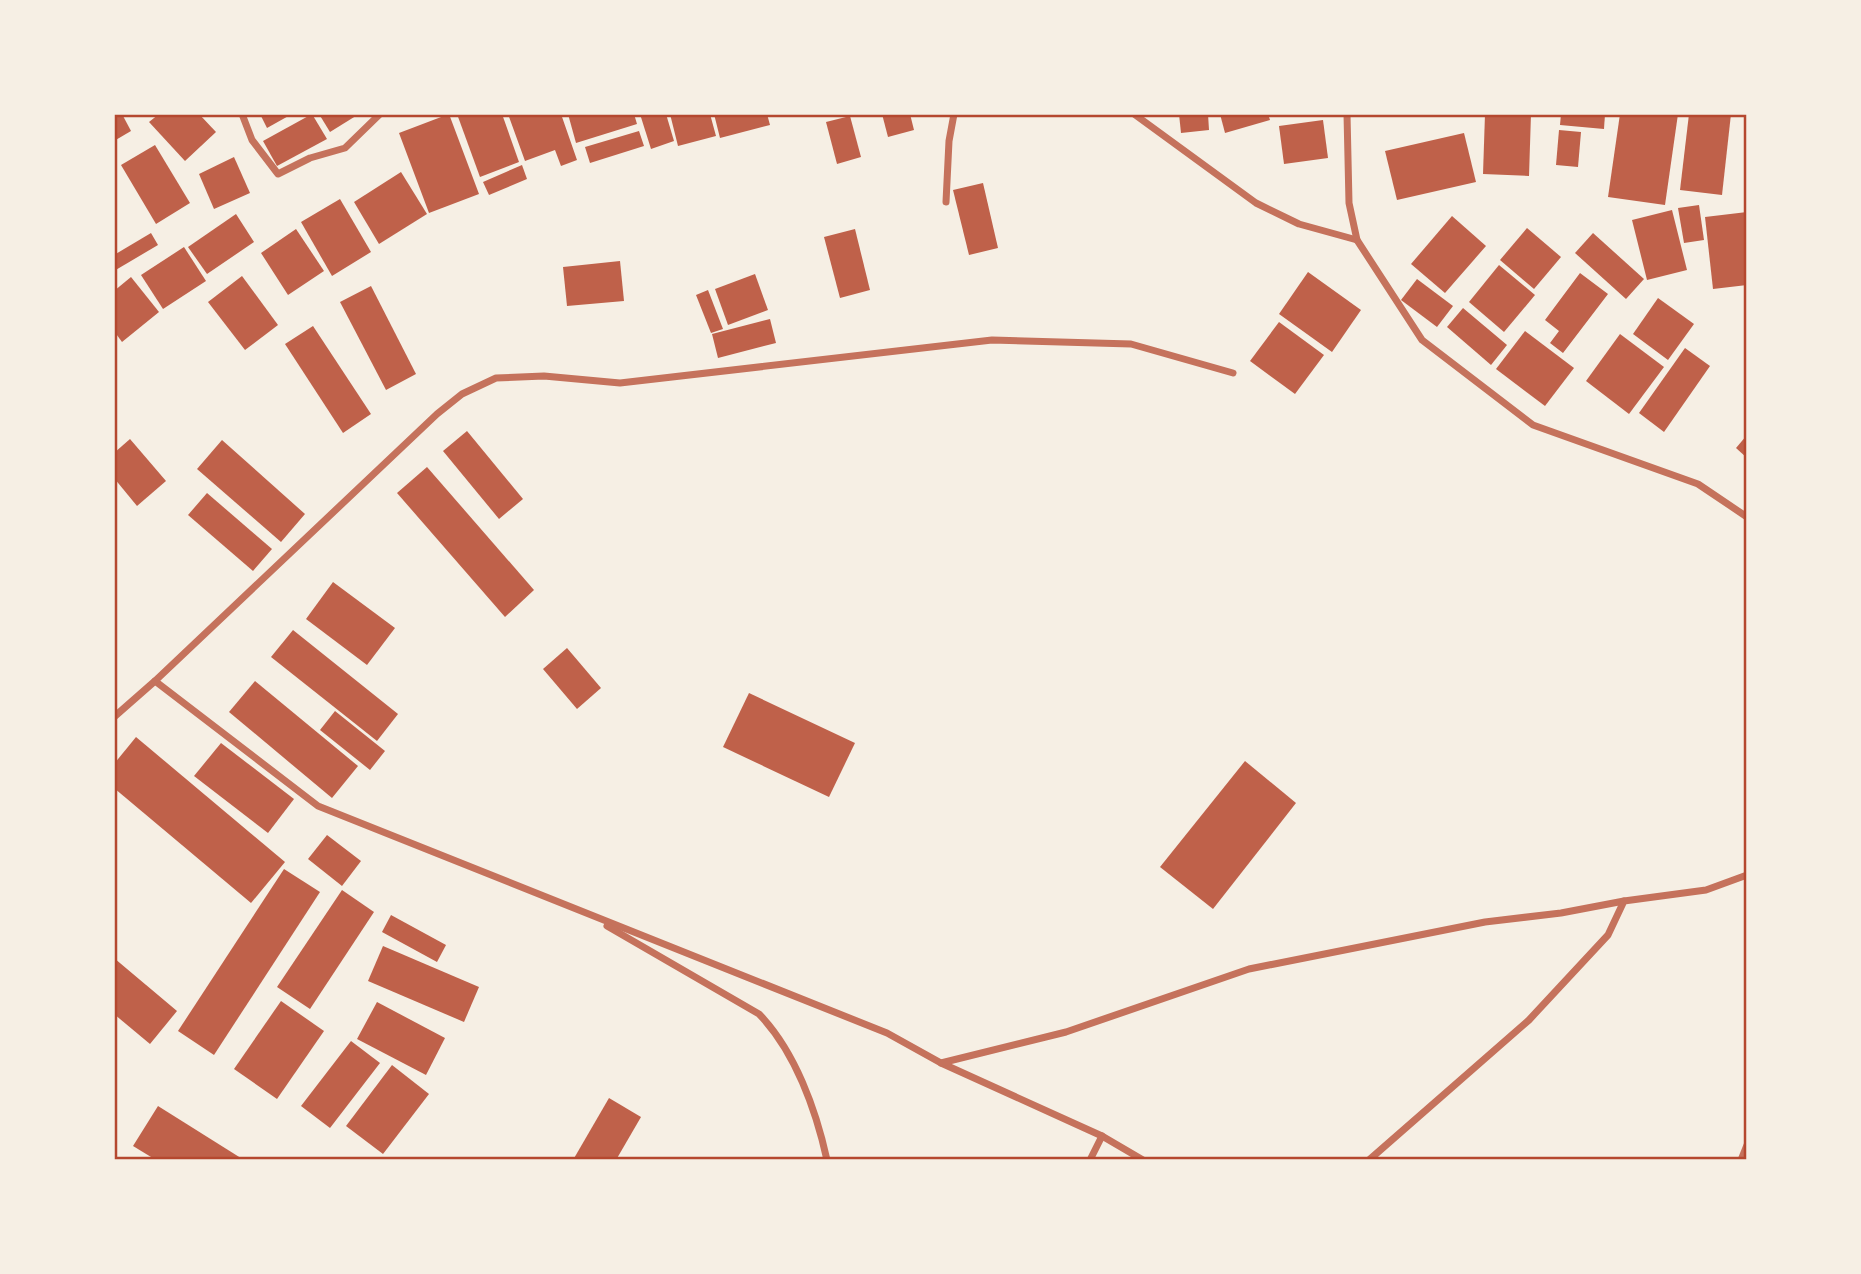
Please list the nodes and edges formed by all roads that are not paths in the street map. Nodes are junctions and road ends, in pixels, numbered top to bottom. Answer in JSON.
{"nodes":[{"id":1,"x":242,"y":114,"type":"edge"},
{"id":2,"x":380,"y":114,"type":"edge"},
{"id":3,"x":954,"y":114,"type":"edge"},
{"id":4,"x":1134,"y":114,"type":"edge"},
{"id":5,"x":1347,"y":114,"type":"edge"},
{"id":6,"x":946,"y":202,"type":"dead end"},
{"id":7,"x":1357,"y":240,"type":"junction"},
{"id":8,"x":1233,"y":373,"type":"dead end"},
{"id":9,"x":1747,"y":517,"type":"edge"},
{"id":10,"x":155,"y":681,"type":"junction"},
{"id":11,"x":114,"y":717,"type":"edge"},
{"id":12,"x":1747,"y":875,"type":"edge"},
{"id":13,"x":1624,"y":901,"type":"junction"},
{"id":14,"x":588,"y":915,"type":"junction"},
{"id":15,"x":941,"y":1063,"type":"junction"},
{"id":16,"x":1102,"y":1136,"type":"junction"},
{"id":17,"x":1747,"y":1145,"type":"edge"},
{"id":18,"x":827,"y":1160,"type":"edge"},
{"id":19,"x":1090,"y":1160,"type":"edge"},
{"id":20,"x":1143,"y":1160,"type":"edge"},
{"id":21,"x":1368,"y":1160,"type":"edge"},
{"id":22,"x":1741,"y":1160,"type":"edge"}],
"edges":[{"from":1,"to":2,"type":"street"},
{"from":3,"to":6,"type":"street"},
{"from":4,"to":7,"type":"street"},
{"from":5,"to":7,"type":"street"},
{"from":7,"to":9,"type":"street"},
{"from":8,"to":10,"type":"street"},
{"from":10,"to":11,"type":"street"},
{"from":10,"to":14,"type":"street"},
{"from":12,"to":13,"type":"street"},
{"from":13,"to":15,"type":"street"},
{"from":13,"to":21,"type":"street"},
{"from":14,"to":15,"type":"street"},
{"from":14,"to":18,"type":"street"},
{"from":15,"to":16,"type":"street"},
{"from":16,"to":19,"type":"street"},
{"from":16,"to":20,"type":"street"},
{"from":17,"to":22,"type":"street"}]}
